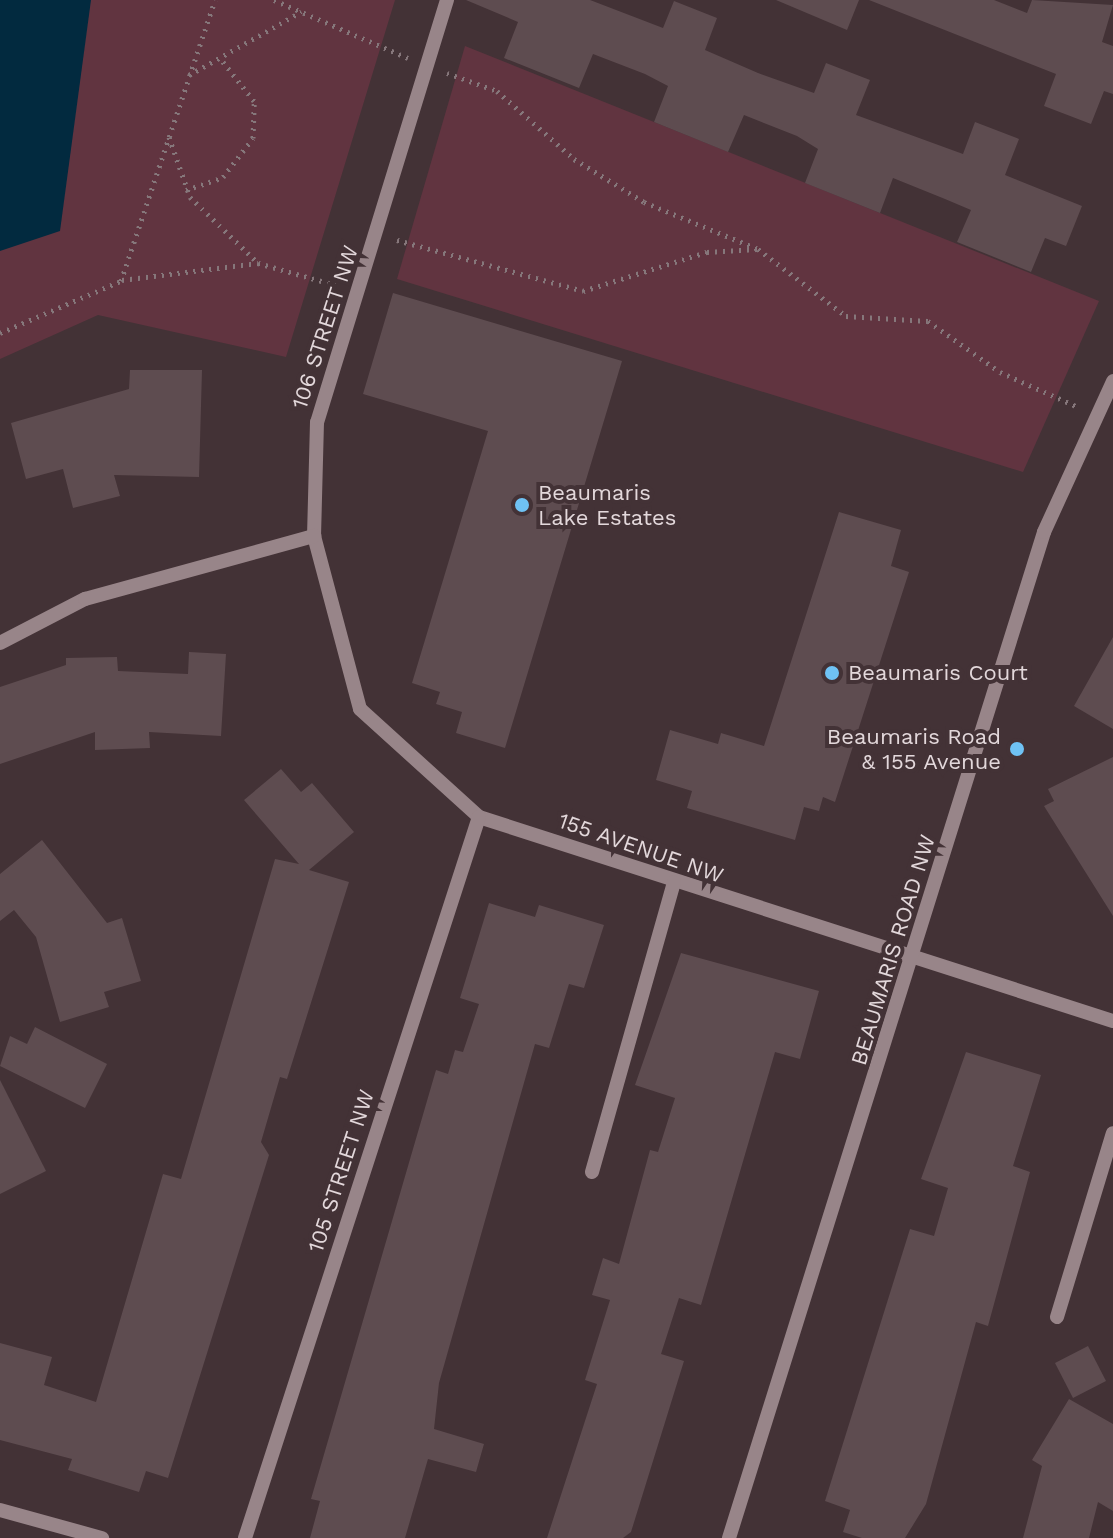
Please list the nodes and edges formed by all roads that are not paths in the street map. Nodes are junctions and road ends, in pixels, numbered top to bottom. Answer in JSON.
{"nodes":[{"id":1,"x":447,"y":0,"type":"edge"},
{"id":2,"x":1113,"y":381,"type":"edge"},
{"id":3,"x":314,"y":536,"type":"junction"},
{"id":4,"x":0,"y":643,"type":"edge"},
{"id":5,"x":479,"y":817,"type":"junction"},
{"id":6,"x":674,"y":882,"type":"junction"},
{"id":7,"x":913,"y":963,"type":"junction"},
{"id":8,"x":1113,"y":1021,"type":"edge"},
{"id":9,"x":1113,"y":1133,"type":"edge"},
{"id":10,"x":592,"y":1172,"type":"dead end"},
{"id":11,"x":1057,"y":1317,"type":"dead end"},
{"id":12,"x":0,"y":1510,"type":"edge"},
{"id":13,"x":102,"y":1538,"type":"edge"},
{"id":14,"x":245,"y":1538,"type":"edge"},
{"id":15,"x":729,"y":1538,"type":"edge"}],
"edges":[{"from":1,"to":3,"type":"street","name":"106 STREET NW"},
{"from":2,"to":7,"type":"street","name":"BEAUMARIS ROAD NW"},
{"from":3,"to":4,"type":"street"},
{"from":3,"to":5,"type":"street","name":"155 AVENUE NW"},
{"from":5,"to":6,"type":"street","name":"155 AVENUE NW"},
{"from":5,"to":14,"type":"street","name":"105 STREET NW"},
{"from":6,"to":7,"type":"street","name":"155 AVENUE NW"},
{"from":6,"to":10,"type":"street"},
{"from":7,"to":8,"type":"street","name":"155 AVENUE NW"},
{"from":7,"to":15,"type":"street","name":"BEAUMARIS ROAD NW"},
{"from":9,"to":11,"type":"street"},
{"from":12,"to":13,"type":"street"}]}
